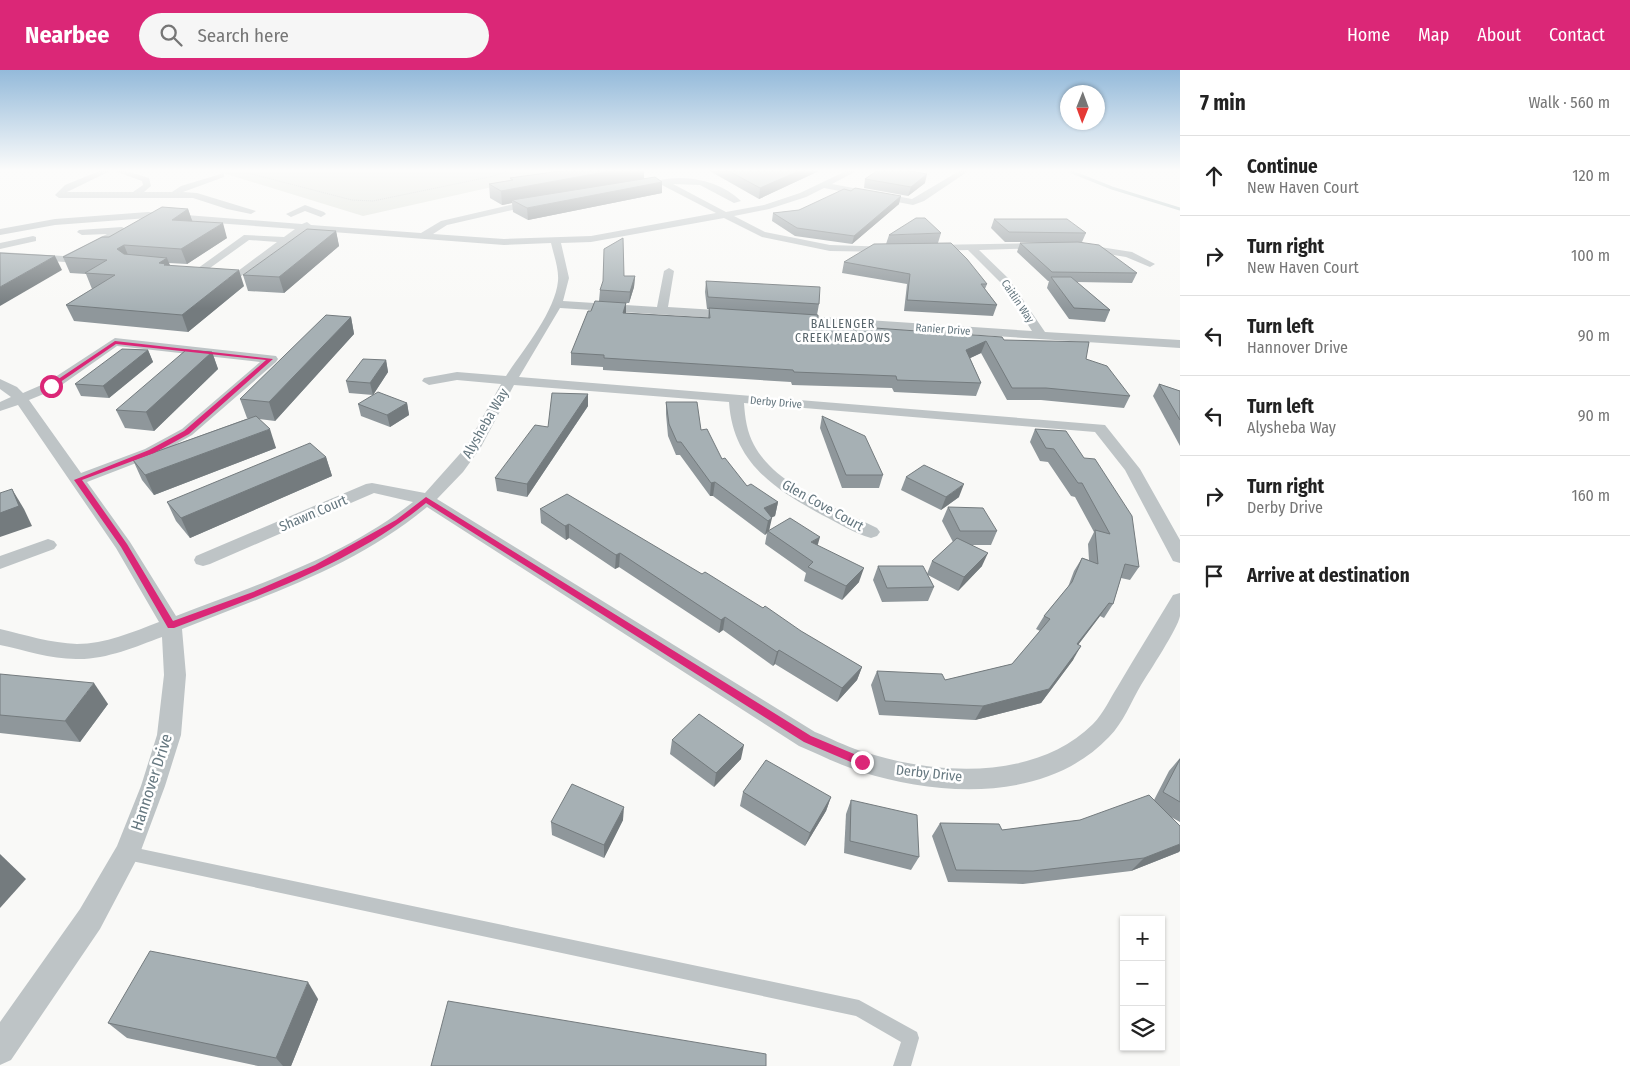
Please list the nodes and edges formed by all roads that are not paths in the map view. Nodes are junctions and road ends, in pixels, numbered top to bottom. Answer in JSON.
{"nodes":[{"id":1,"x":116,"y":216,"type":"edge"},
{"id":2,"x":184,"y":216,"type":"edge"},
{"id":3,"x":473,"y":216,"type":"edge"},
{"id":4,"x":722,"y":216,"type":"edge"},
{"id":5,"x":726,"y":216,"type":"edge"},
{"id":6,"x":307,"y":225,"type":"junction"},
{"id":7,"x":0,"y":232,"type":"edge"},
{"id":8,"x":75,"y":232,"type":"dead end"},
{"id":9,"x":423,"y":236,"type":"junction"},
{"id":10,"x":40,"y":238,"type":"dead end"},
{"id":11,"x":287,"y":240,"type":"junction"},
{"id":12,"x":556,"y":241,"type":"junction"},
{"id":13,"x":0,"y":246,"type":"edge"},
{"id":14,"x":1057,"y":246,"type":"edge"},
{"id":15,"x":1074,"y":246,"type":"edge"},
{"id":16,"x":970,"y":247,"type":"junction"},
{"id":17,"x":901,"y":249,"type":"edge"},
{"id":18,"x":921,"y":249,"type":"edge"},
{"id":19,"x":0,"y":254,"type":"edge"},
{"id":20,"x":1150,"y":264,"type":"dead end"},
{"id":21,"x":669,"y":271,"type":"dead end"},
{"id":22,"x":556,"y":304,"type":"junction"},
{"id":23,"x":662,"y":311,"type":"junction"},
{"id":24,"x":742,"y":316,"type":"edge"},
{"id":25,"x":781,"y":318,"type":"edge"},
{"id":26,"x":1041,"y":335,"type":"junction"},
{"id":27,"x":1180,"y":344,"type":"edge"},
{"id":28,"x":510,"y":380,"type":"junction"},
{"id":29,"x":429,"y":381,"type":"dead end"},
{"id":30,"x":0,"y":383,"type":"edge"},
{"id":31,"x":21,"y":399,"type":"junction"},
{"id":32,"x":736,"y":399,"type":"junction"},
{"id":33,"x":0,"y":407,"type":"edge"},
{"id":34,"x":77,"y":480,"type":"junction"},
{"id":35,"x":426,"y":500,"type":"junction"},
{"id":36,"x":872,"y":532,"type":"dead end"},
{"id":37,"x":48,"y":545,"type":"dead end"},
{"id":38,"x":1180,"y":557,"type":"edge"},
{"id":39,"x":203,"y":560,"type":"dead end"},
{"id":40,"x":0,"y":563,"type":"edge"},
{"id":41,"x":1180,"y":600,"type":"edge"},
{"id":42,"x":171,"y":625,"type":"junction"},
{"id":43,"x":0,"y":637,"type":"edge"},
{"id":44,"x":127,"y":853,"type":"junction"},
{"id":45,"x":0,"y":1050,"type":"edge"},
{"id":46,"x":902,"y":1066,"type":"edge"}],
"edges":[{"from":1,"to":7,"type":"street"},
{"from":2,"to":6,"type":"street"},
{"from":3,"to":9,"type":"street"},
{"from":4,"to":12,"type":"street"},
{"from":5,"to":17,"type":"street"},
{"from":6,"to":9,"type":"street"},
{"from":6,"to":11,"type":"street"},
{"from":8,"to":19,"type":"street"},
{"from":9,"to":12,"type":"street"},
{"from":10,"to":13,"type":"street"},
{"from":11,"to":11,"type":"street"},
{"from":12,"to":22,"type":"street","name":"Alysheba Way"},
{"from":14,"to":16,"type":"street"},
{"from":15,"to":20,"type":"street"},
{"from":16,"to":18,"type":"street"},
{"from":16,"to":26,"type":"street","name":"Caitlin Way"},
{"from":21,"to":23,"type":"street"},
{"from":22,"to":23,"type":"street"},
{"from":22,"to":28,"type":"street","name":"Alysheba Way"},
{"from":23,"to":24,"type":"street"},
{"from":25,"to":26,"type":"street","name":"Ranier Drive"},
{"from":26,"to":27,"type":"street","name":"Ranier Drive"},
{"from":28,"to":29,"type":"street","name":"Derby Drive"},
{"from":28,"to":32,"type":"street","name":"Derby Drive"},
{"from":28,"to":35,"type":"street","name":"Alysheba Way"},
{"from":30,"to":31,"type":"street","name":"Hannover Drive"},
{"from":31,"to":33,"type":"street"},
{"from":31,"to":34,"type":"street","name":"Hannover Drive"},
{"from":31,"to":34,"type":"street"},
{"from":32,"to":36,"type":"street","name":"Glen Cove Court"},
{"from":32,"to":38,"type":"street","name":"Derby Drive"},
{"from":34,"to":42,"type":"street","name":"Hannover Drive"},
{"from":35,"to":39,"type":"street","name":"Shawn Court"},
{"from":35,"to":41,"type":"street","name":"Derby Drive"},
{"from":35,"to":42,"type":"street","name":"Alysheba Way"},
{"from":37,"to":40,"type":"street"},
{"from":42,"to":43,"type":"street","name":"Alysheba Way"},
{"from":42,"to":44,"type":"street","name":"Hannover Drive"},
{"from":44,"to":45,"type":"street","name":"Hannover Drive"},
{"from":44,"to":46,"type":"lane"}]}
